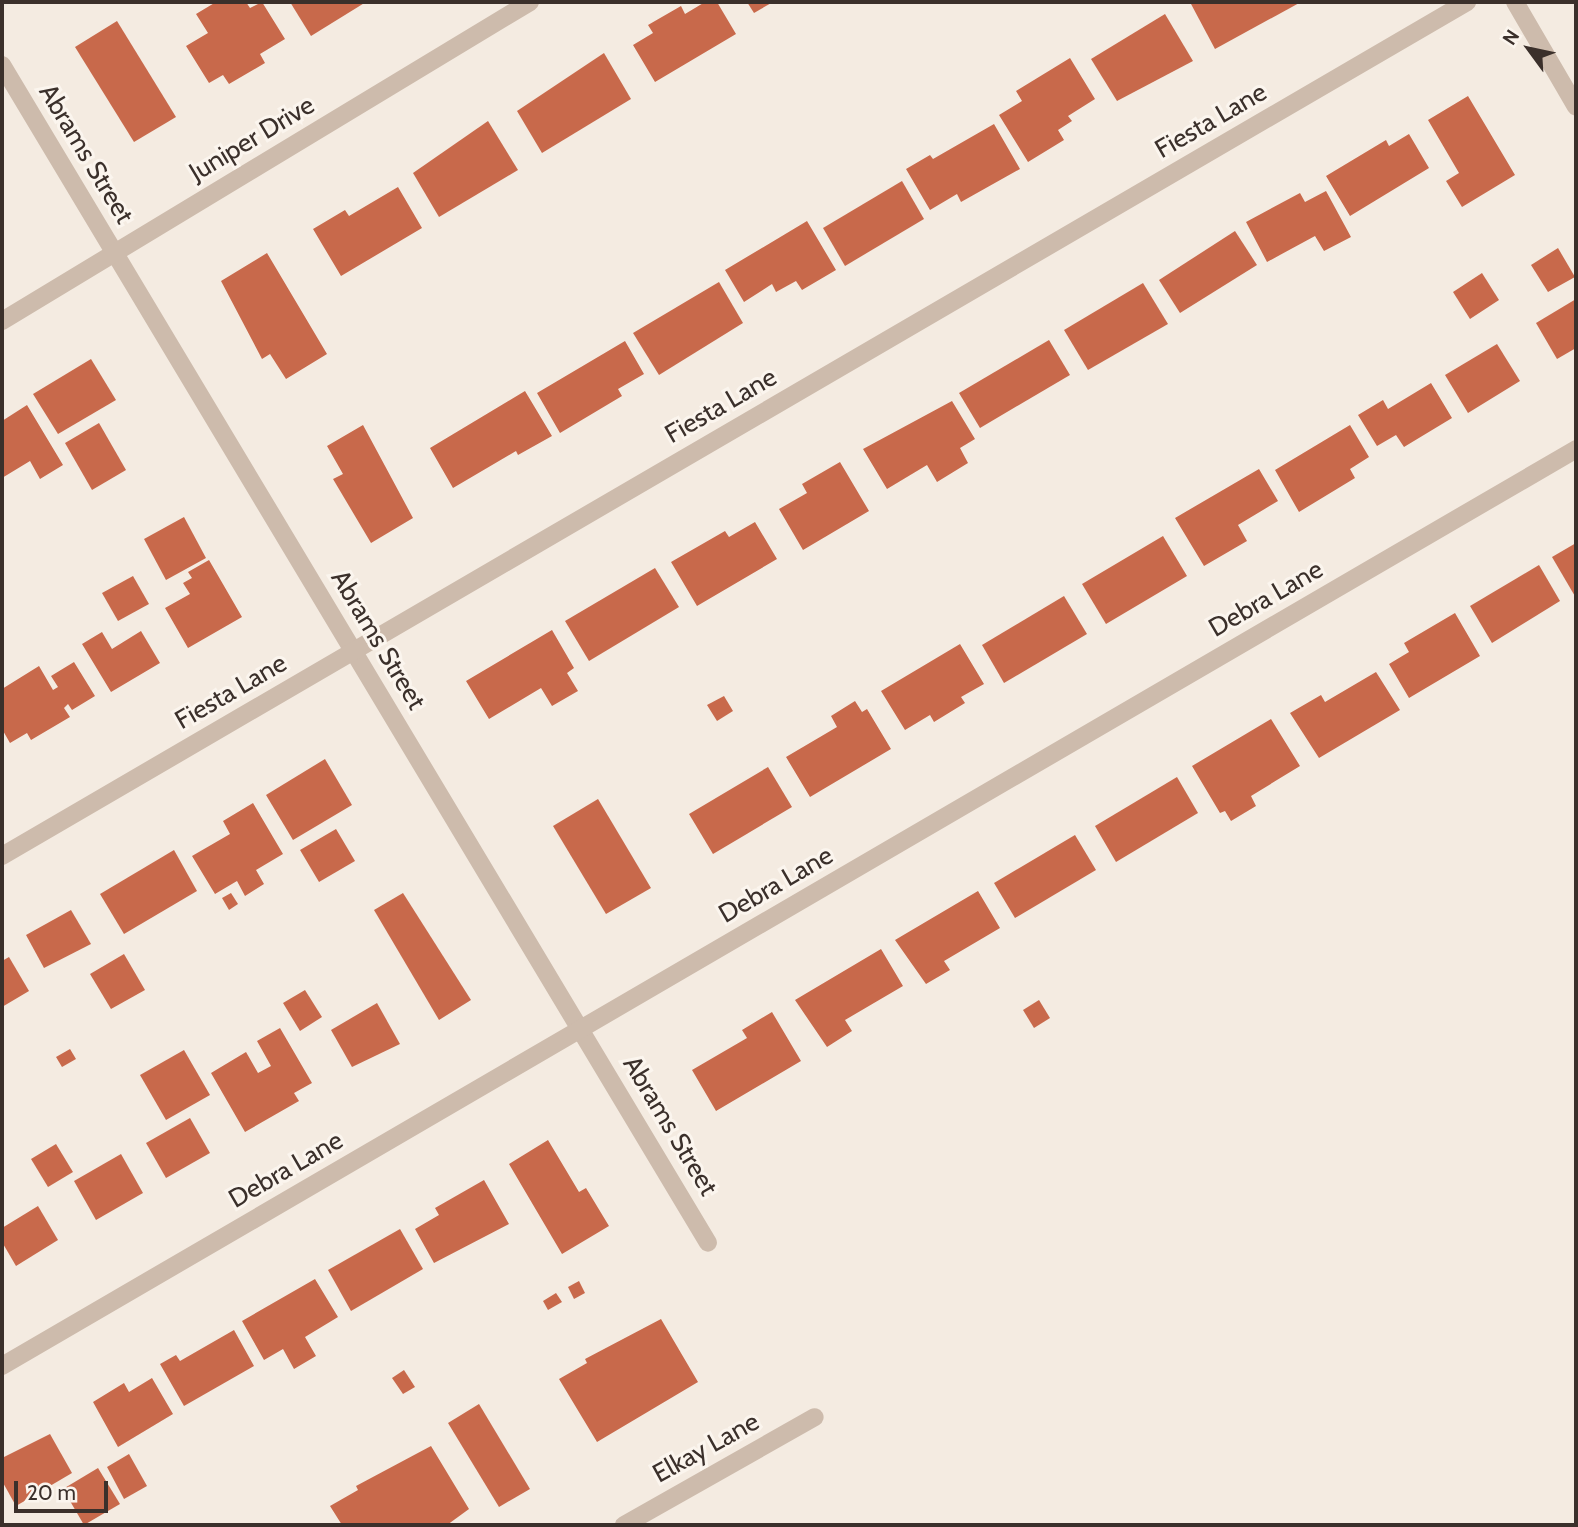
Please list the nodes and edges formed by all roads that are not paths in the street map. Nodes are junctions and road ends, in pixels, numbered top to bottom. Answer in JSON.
{"nodes":[{"id":1,"x":530,"y":2,"type":"edge"},
{"id":2,"x":1467,"y":2,"type":"edge"},
{"id":3,"x":1515,"y":2,"type":"edge"},
{"id":4,"x":2,"y":65,"type":"edge"},
{"id":5,"x":1576,"y":107,"type":"edge"},
{"id":6,"x":115,"y":253,"type":"junction"},
{"id":7,"x":2,"y":321,"type":"edge"},
{"id":8,"x":1576,"y":449,"type":"edge"},
{"id":9,"x":354,"y":650,"type":"junction"},
{"id":10,"x":2,"y":856,"type":"edge"},
{"id":11,"x":582,"y":1028,"type":"junction"},
{"id":12,"x":708,"y":1242,"type":"dead end"},
{"id":13,"x":2,"y":1366,"type":"edge"},
{"id":14,"x":816,"y":1417,"type":"dead end"},
{"id":15,"x":624,"y":1525,"type":"edge"}],
"edges":[{"from":1,"to":6,"type":"street","name":"Juniper Drive"},
{"from":2,"to":9,"type":"street","name":"Fiesta Lane"},
{"from":3,"to":5,"type":"street"},
{"from":4,"to":6,"type":"street","name":"Abrams Street"},
{"from":6,"to":7,"type":"street","name":"Juniper Drive"},
{"from":6,"to":9,"type":"street","name":"Abrams Street"},
{"from":8,"to":11,"type":"street","name":"Debra Lane"},
{"from":9,"to":10,"type":"street","name":"Fiesta Lane"},
{"from":9,"to":11,"type":"street","name":"Abrams Street"},
{"from":11,"to":12,"type":"street","name":"Abrams Street"},
{"from":11,"to":13,"type":"street","name":"Debra Lane"},
{"from":14,"to":15,"type":"street","name":"Elkay Lane"}]}
